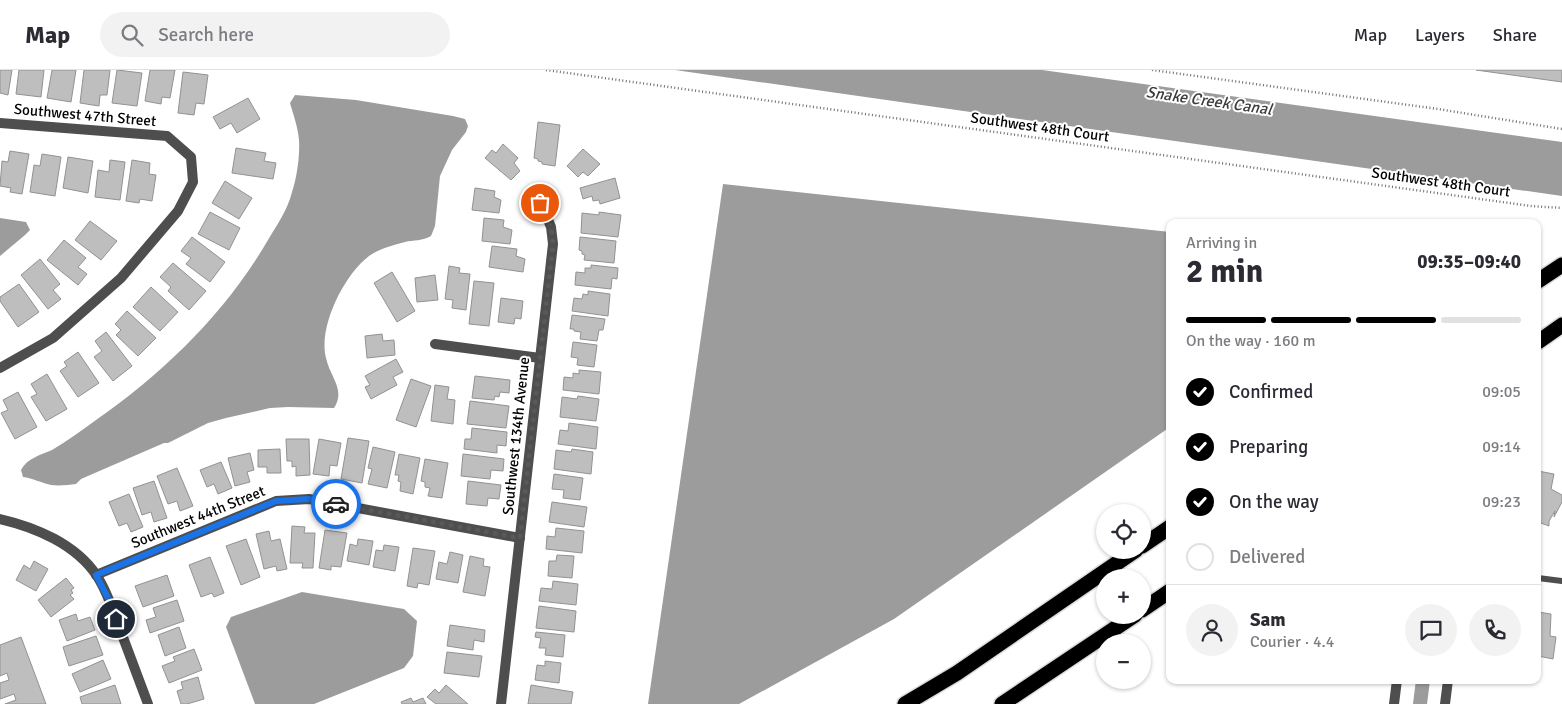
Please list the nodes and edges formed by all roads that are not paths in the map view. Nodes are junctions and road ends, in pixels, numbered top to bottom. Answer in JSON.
{"nodes":[{"id":1,"x":0,"y":123,"type":"edge"},
{"id":2,"x":540,"y":203,"type":"dead end"},
{"id":3,"x":1562,"y":265,"type":"edge"},
{"id":4,"x":1541,"y":279,"type":"edge"},
{"id":5,"x":1562,"y":325,"type":"edge"},
{"id":6,"x":1541,"y":340,"type":"edge"},
{"id":7,"x":434,"y":344,"type":"dead end"},
{"id":8,"x":540,"y":358,"type":"junction"},
{"id":9,"x":0,"y":368,"type":"edge"},
{"id":10,"x":0,"y":519,"type":"edge"},
{"id":11,"x":1166,"y":530,"type":"edge"},
{"id":12,"x":520,"y":538,"type":"junction"},
{"id":13,"x":1151,"y":540,"type":"edge"},
{"id":14,"x":1123,"y":559,"type":"edge"},
{"id":15,"x":96,"y":575,"type":"junction"},
{"id":16,"x":1541,"y":578,"type":"edge"},
{"id":17,"x":1562,"y":581,"type":"edge"},
{"id":18,"x":1166,"y":594,"type":"edge"},
{"id":19,"x":1151,"y":604,"type":"edge"},
{"id":20,"x":1122,"y":624,"type":"edge"},
{"id":21,"x":1396,"y":684,"type":"edge"},
{"id":22,"x":1448,"y":684,"type":"edge"},
{"id":23,"x":148,"y":704,"type":"edge"},
{"id":24,"x":501,"y":704,"type":"edge"},
{"id":25,"x":905,"y":704,"type":"edge"},
{"id":26,"x":1002,"y":704,"type":"edge"},
{"id":27,"x":1394,"y":704,"type":"edge"},
{"id":28,"x":1445,"y":704,"type":"edge"}],
"edges":[{"from":1,"to":9,"type":"street","name":"Southwest 47th Street"},
{"from":2,"to":8,"type":"street","name":"Southwest 134th Avenue"},
{"from":3,"to":4,"type":"highway"},
{"from":5,"to":6,"type":"highway"},
{"from":7,"to":8,"type":"street"},
{"from":8,"to":12,"type":"street","name":"Southwest 134th Avenue"},
{"from":10,"to":15,"type":"street"},
{"from":11,"to":13,"type":"highway"},
{"from":12,"to":15,"type":"street","name":"Southwest 44th Street"},
{"from":12,"to":24,"type":"street","name":"Southwest 134th Avenue"},
{"from":14,"to":25,"type":"highway"},
{"from":15,"to":23,"type":"street"},
{"from":16,"to":17,"type":"lane"},
{"from":18,"to":19,"type":"highway"},
{"from":20,"to":26,"type":"highway"},
{"from":21,"to":27,"type":"street"},
{"from":22,"to":28,"type":"street"}]}
